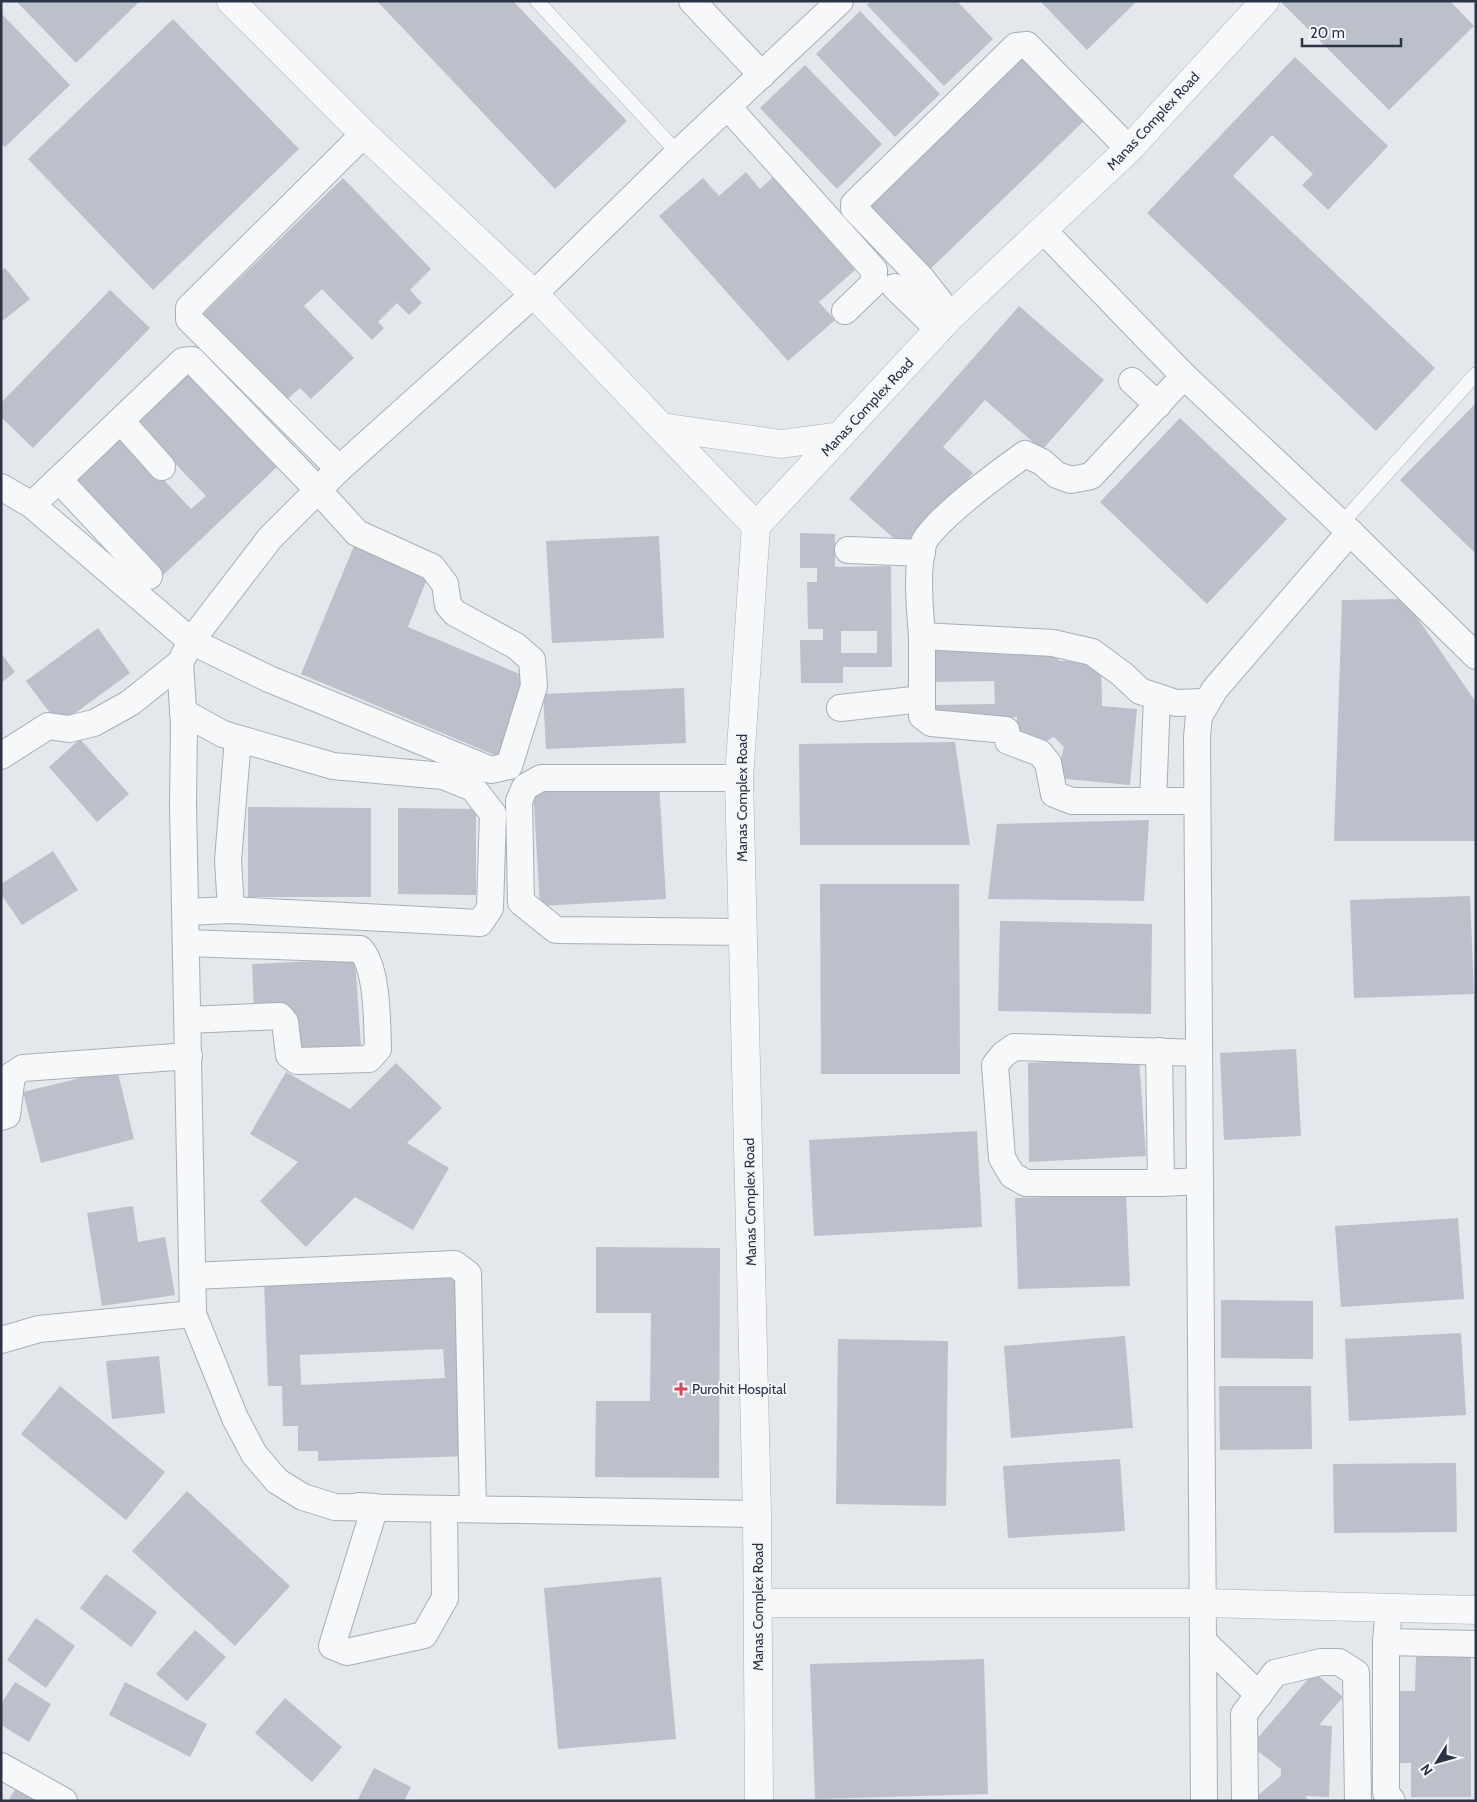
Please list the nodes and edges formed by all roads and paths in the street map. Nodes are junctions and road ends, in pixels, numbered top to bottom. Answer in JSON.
{"nodes":[{"id":1,"x":537,"y":1,"type":"edge"},
{"id":2,"x":692,"y":1,"type":"edge"},
{"id":3,"x":1265,"y":1,"type":"edge"},
{"id":4,"x":238,"y":4,"type":"edge"},
{"id":5,"x":833,"y":4,"type":"edge"},
{"id":6,"x":762,"y":76,"type":"junction"},
{"id":7,"x":728,"y":107,"type":"junction"},
{"id":8,"x":364,"y":134,"type":"junction"},
{"id":9,"x":1129,"y":149,"type":"junction"},
{"id":10,"x":678,"y":153,"type":"junction"},
{"id":11,"x":1044,"y":231,"type":"junction"},
{"id":12,"x":895,"y":287,"type":"dead end"},
{"id":13,"x":534,"y":294,"type":"junction"},
{"id":14,"x":845,"y":311,"type":"dead end"},
{"id":15,"x":945,"y":323,"type":"junction"},
{"id":16,"x":1476,"y":374,"type":"edge"},
{"id":17,"x":1184,"y":376,"type":"junction"},
{"id":18,"x":1132,"y":381,"type":"dead end"},
{"id":19,"x":1158,"y":405,"type":"junction"},
{"id":20,"x":121,"y":421,"type":"junction"},
{"id":21,"x":661,"y":427,"type":"junction"},
{"id":22,"x":840,"y":436,"type":"junction"},
{"id":23,"x":162,"y":466,"type":"dead end"},
{"id":24,"x":339,"y":469,"type":"junction"},
{"id":25,"x":59,"y":480,"type":"junction"},
{"id":26,"x":1,"y":488,"type":"edge"},
{"id":27,"x":318,"y":490,"type":"junction"},
{"id":28,"x":32,"y":505,"type":"junction"},
{"id":29,"x":756,"y":526,"type":"junction"},
{"id":30,"x":1345,"y":528,"type":"junction"},
{"id":31,"x":848,"y":550,"type":"dead end"},
{"id":32,"x":922,"y":553,"type":"junction"},
{"id":33,"x":149,"y":576,"type":"dead end"},
{"id":34,"x":922,"y":636,"type":"junction"},
{"id":35,"x":186,"y":652,"type":"junction"},
{"id":36,"x":1476,"y":656,"type":"edge"},
{"id":37,"x":1157,"y":696,"type":"junction"},
{"id":38,"x":922,"y":699,"type":"junction"},
{"id":39,"x":1206,"y":702,"type":"junction"},
{"id":40,"x":840,"y":708,"type":"dead end"},
{"id":41,"x":183,"y":712,"type":"junction"},
{"id":42,"x":238,"y":739,"type":"junction"},
{"id":43,"x":1,"y":756,"type":"edge"},
{"id":44,"x":739,"y":778,"type":"junction"},
{"id":45,"x":1153,"y":801,"type":"junction"},
{"id":46,"x":1198,"y":801,"type":"junction"},
{"id":47,"x":231,"y":910,"type":"junction"},
{"id":48,"x":186,"y":912,"type":"junction"},
{"id":49,"x":743,"y":932,"type":"junction"},
{"id":50,"x":186,"y":943,"type":"junction"},
{"id":51,"x":188,"y":1020,"type":"junction"},
{"id":52,"x":1159,"y":1052,"type":"junction"},
{"id":53,"x":1199,"y":1053,"type":"junction"},
{"id":54,"x":188,"y":1056,"type":"junction"},
{"id":55,"x":1,"y":1117,"type":"edge"},
{"id":56,"x":1200,"y":1181,"type":"junction"},
{"id":57,"x":1161,"y":1183,"type":"junction"},
{"id":58,"x":193,"y":1276,"type":"junction"},
{"id":59,"x":193,"y":1314,"type":"junction"},
{"id":60,"x":1,"y":1340,"type":"edge"},
{"id":61,"x":375,"y":1507,"type":"junction"},
{"id":62,"x":444,"y":1509,"type":"junction"},
{"id":63,"x":473,"y":1509,"type":"junction"},
{"id":64,"x":757,"y":1514,"type":"junction"},
{"id":65,"x":758,"y":1603,"type":"junction"},
{"id":66,"x":1203,"y":1603,"type":"junction"},
{"id":67,"x":1389,"y":1608,"type":"junction"},
{"id":68,"x":1476,"y":1610,"type":"edge"},
{"id":69,"x":1203,"y":1641,"type":"junction"},
{"id":70,"x":1386,"y":1642,"type":"junction"},
{"id":71,"x":1476,"y":1644,"type":"edge"},
{"id":72,"x":1259,"y":1695,"type":"junction"},
{"id":73,"x":5,"y":1775,"type":"edge"},
{"id":74,"x":64,"y":1801,"type":"edge"},
{"id":75,"x":759,"y":1801,"type":"edge"},
{"id":76,"x":1204,"y":1801,"type":"edge"},
{"id":77,"x":1245,"y":1801,"type":"edge"},
{"id":78,"x":1358,"y":1801,"type":"edge"},
{"id":79,"x":1392,"y":1801,"type":"edge"}],
"edges":[{"from":1,"to":10,"type":"lane"},
{"from":2,"to":6,"type":"street"},
{"from":3,"to":9,"type":"street","name":"Manas Complex Road"},
{"from":4,"to":8,"type":"street"},
{"from":5,"to":6,"type":"street"},
{"from":6,"to":7,"type":"street"},
{"from":7,"to":10,"type":"street"},
{"from":7,"to":14,"type":"street"},
{"from":8,"to":13,"type":"street"},
{"from":8,"to":24,"type":"street"},
{"from":9,"to":11,"type":"street","name":"Manas Complex Road"},
{"from":9,"to":15,"type":"street"},
{"from":10,"to":13,"type":"street"},
{"from":11,"to":15,"type":"street","name":"Manas Complex Road"},
{"from":11,"to":17,"type":"street"},
{"from":12,"to":15,"type":"street"},
{"from":13,"to":21,"type":"street"},
{"from":13,"to":24,"type":"street"},
{"from":15,"to":22,"type":"street","name":"Manas Complex Road"},
{"from":16,"to":30,"type":"lane"},
{"from":17,"to":19,"type":"street"},
{"from":17,"to":30,"type":"street"},
{"from":18,"to":19,"type":"street"},
{"from":19,"to":32,"type":"street"},
{"from":20,"to":23,"type":"street"},
{"from":20,"to":25,"type":"street"},
{"from":20,"to":27,"type":"street"},
{"from":21,"to":22,"type":"street"},
{"from":21,"to":29,"type":"street"},
{"from":22,"to":29,"type":"street","name":"Manas Complex Road"},
{"from":24,"to":27,"type":"street"},
{"from":25,"to":28,"type":"street"},
{"from":25,"to":33,"type":"street"},
{"from":26,"to":28,"type":"street"},
{"from":27,"to":35,"type":"street"},
{"from":27,"to":35,"type":"street"},
{"from":28,"to":35,"type":"street"},
{"from":29,"to":44,"type":"street","name":"Manas Complex Road"},
{"from":30,"to":36,"type":"street"},
{"from":30,"to":39,"type":"street"},
{"from":31,"to":32,"type":"street"},
{"from":32,"to":34,"type":"street"},
{"from":34,"to":37,"type":"street"},
{"from":34,"to":38,"type":"street"},
{"from":35,"to":41,"type":"street"},
{"from":35,"to":43,"type":"street"},
{"from":37,"to":39,"type":"street"},
{"from":37,"to":45,"type":"street"},
{"from":38,"to":40,"type":"street"},
{"from":38,"to":45,"type":"street"},
{"from":39,"to":46,"type":"street"},
{"from":41,"to":42,"type":"street"},
{"from":41,"to":48,"type":"street"},
{"from":42,"to":47,"type":"street"},
{"from":42,"to":47,"type":"street"},
{"from":44,"to":49,"type":"street","name":"Manas Complex Road"},
{"from":44,"to":49,"type":"street"},
{"from":45,"to":46,"type":"street"},
{"from":46,"to":53,"type":"street"},
{"from":47,"to":48,"type":"street"},
{"from":48,"to":50,"type":"street"},
{"from":49,"to":64,"type":"street","name":"Manas Complex Road"},
{"from":50,"to":51,"type":"street"},
{"from":50,"to":51,"type":"street"},
{"from":51,"to":54,"type":"street"},
{"from":52,"to":53,"type":"street"},
{"from":52,"to":57,"type":"street"},
{"from":52,"to":57,"type":"street"},
{"from":53,"to":56,"type":"street"},
{"from":54,"to":55,"type":"street"},
{"from":54,"to":58,"type":"street"},
{"from":56,"to":57,"type":"street"},
{"from":56,"to":66,"type":"street"},
{"from":58,"to":59,"type":"street"},
{"from":58,"to":63,"type":"street"},
{"from":59,"to":60,"type":"street"},
{"from":59,"to":61,"type":"street"},
{"from":61,"to":62,"type":"street"},
{"from":61,"to":62,"type":"street"},
{"from":62,"to":63,"type":"street"},
{"from":63,"to":64,"type":"street"},
{"from":64,"to":65,"type":"street","name":"Manas Complex Road"},
{"from":65,"to":66,"type":"street"},
{"from":65,"to":75,"type":"street","name":"Manas Complex Road"},
{"from":66,"to":67,"type":"street"},
{"from":66,"to":69,"type":"street"},
{"from":67,"to":68,"type":"street"},
{"from":67,"to":70,"type":"street"},
{"from":69,"to":72,"type":"street"},
{"from":69,"to":76,"type":"street"},
{"from":70,"to":71,"type":"street"},
{"from":70,"to":79,"type":"street"},
{"from":72,"to":77,"type":"street"},
{"from":72,"to":78,"type":"street"},
{"from":73,"to":74,"type":"street"}]}
